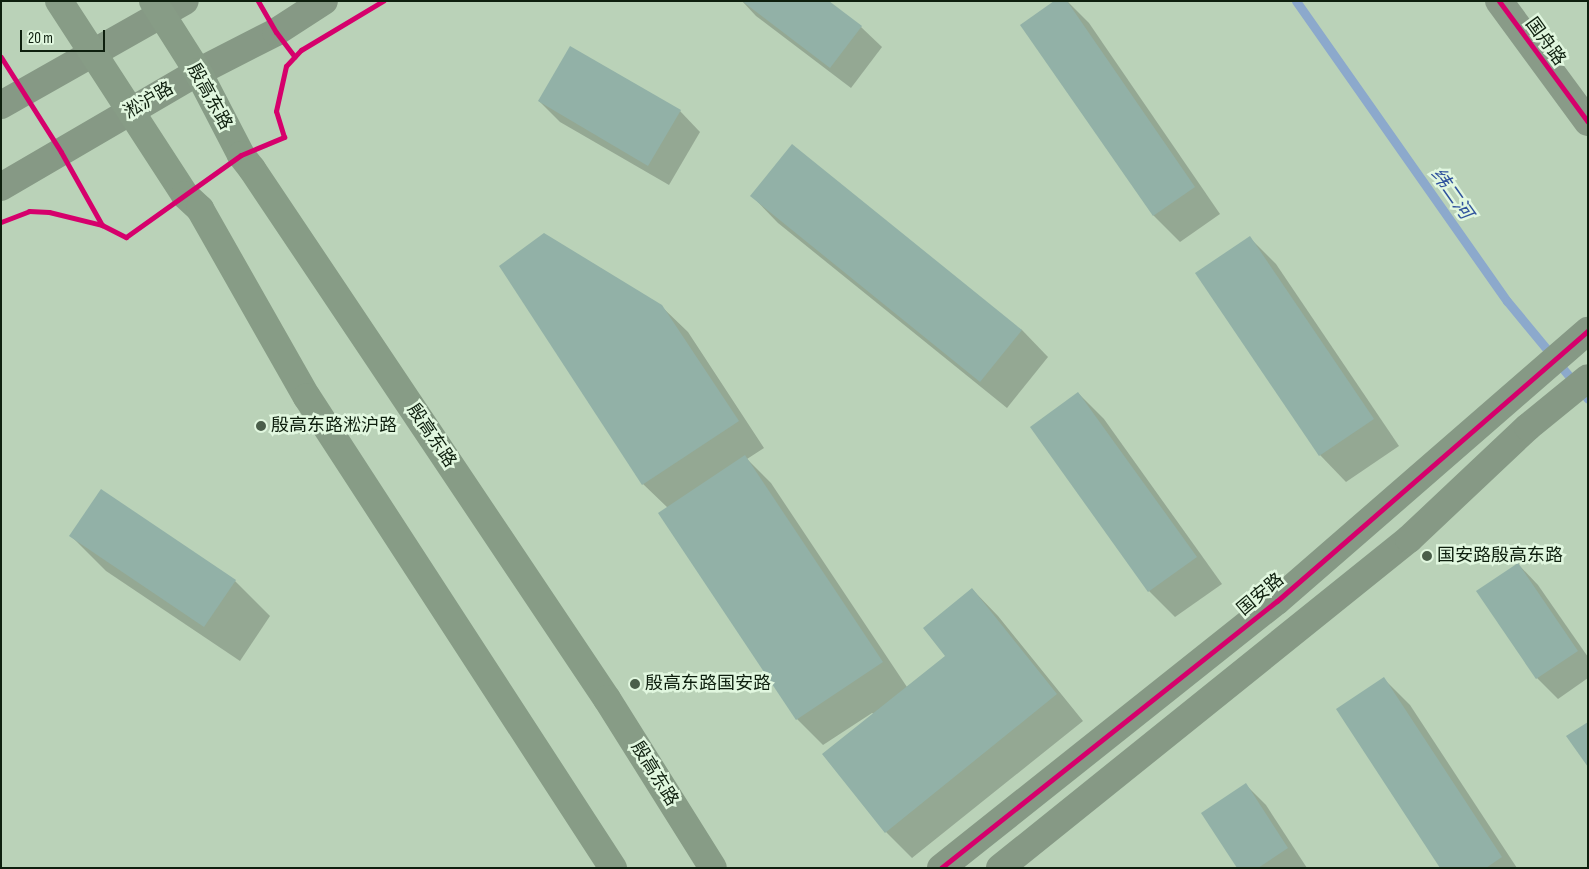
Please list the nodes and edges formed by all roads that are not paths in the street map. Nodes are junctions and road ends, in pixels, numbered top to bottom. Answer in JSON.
{"nodes":[{"id":1,"x":59,"y":1,"type":"edge"},
{"id":2,"x":186,"y":1,"type":"edge"},
{"id":3,"x":324,"y":1,"type":"edge"},
{"id":4,"x":1499,"y":1,"type":"edge"},
{"id":5,"x":156,"y":9,"type":"edge"},
{"id":6,"x":92,"y":53,"type":"junction"},
{"id":7,"x":198,"y":72,"type":"junction"},
{"id":8,"x":1,"y":106,"type":"edge"},
{"id":9,"x":130,"y":112,"type":"junction"},
{"id":10,"x":1588,"y":122,"type":"edge"},
{"id":11,"x":1,"y":187,"type":"edge"},
{"id":12,"x":1588,"y":331,"type":"edge"},
{"id":13,"x":1588,"y":378,"type":"edge"},
{"id":14,"x":613,"y":868,"type":"edge"},
{"id":15,"x":713,"y":868,"type":"edge"},
{"id":16,"x":941,"y":868,"type":"edge"},
{"id":17,"x":1000,"y":868,"type":"edge"}],
"edges":[{"from":1,"to":6,"type":"main road"},
{"from":2,"to":5,"type":"street"},
{"from":3,"to":7,"type":"street","name":"淞沪路"},
{"from":4,"to":10,"type":"street","name":"国舟路"},
{"from":5,"to":6,"type":"street"},
{"from":5,"to":7,"type":"main road","name":"殷高东路"},
{"from":6,"to":8,"type":"street"},
{"from":6,"to":9,"type":"main road"},
{"from":7,"to":9,"type":"street","name":"淞沪路"},
{"from":7,"to":15,"type":"main road","name":"殷高东路"},
{"from":9,"to":11,"type":"street","name":"淞沪路"},
{"from":9,"to":14,"type":"main road"},
{"from":12,"to":16,"type":"street","name":"国安路"},
{"from":13,"to":17,"type":"street"}]}
